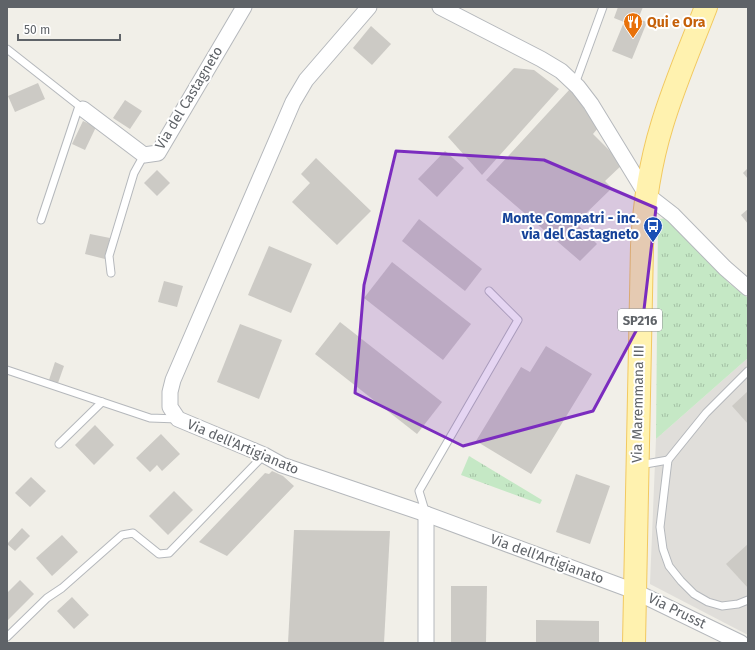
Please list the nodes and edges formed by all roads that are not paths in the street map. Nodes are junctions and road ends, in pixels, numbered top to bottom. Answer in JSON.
{"nodes":[{"id":1,"x":244,"y":7,"type":"edge"},
{"id":2,"x":369,"y":7,"type":"edge"},
{"id":3,"x":440,"y":7,"type":"edge"},
{"id":4,"x":603,"y":7,"type":"edge"},
{"id":5,"x":706,"y":7,"type":"edge"},
{"id":6,"x":7,"y":49,"type":"edge"},
{"id":7,"x":575,"y":84,"type":"junction"},
{"id":8,"x":81,"y":107,"type":"junction"},
{"id":9,"x":144,"y":155,"type":"junction"},
{"id":10,"x":646,"y":194,"type":"junction"},
{"id":11,"x":41,"y":220,"type":"dead end"},
{"id":12,"x":111,"y":273,"type":"dead end"},
{"id":13,"x":748,"y":288,"type":"edge"},
{"id":14,"x":489,"y":291,"type":"dead end"},
{"id":15,"x":7,"y":370,"type":"edge"},
{"id":16,"x":748,"y":371,"type":"edge"},
{"id":17,"x":102,"y":402,"type":"junction"},
{"id":18,"x":178,"y":419,"type":"junction"},
{"id":19,"x":59,"y":444,"type":"dead end"},
{"id":20,"x":264,"y":455,"type":"junction"},
{"id":21,"x":668,"y":460,"type":"junction"},
{"id":22,"x":637,"y":465,"type":"junction"},
{"id":23,"x":426,"y":514,"type":"junction"},
{"id":24,"x":634,"y":591,"type":"junction"},
{"id":25,"x":748,"y":600,"type":"edge"},
{"id":26,"x":7,"y":637,"type":"edge"},
{"id":27,"x":426,"y":643,"type":"edge"},
{"id":28,"x":634,"y":643,"type":"edge"},
{"id":29,"x":741,"y":643,"type":"edge"}],
"edges":[{"from":1,"to":9,"type":"street","name":"Via del Castagneto"},
{"from":2,"to":18,"type":"street","name":"Via dell'Artigianato"},
{"from":3,"to":7,"type":"street"},
{"from":4,"to":7,"type":"lane"},
{"from":5,"to":10,"type":"main road","name":"Via Maremmana III","number":"SP216"},
{"from":6,"to":8,"type":"lane","name":"Via del Castagneto"},
{"from":7,"to":10,"type":"street"},
{"from":8,"to":9,"type":"street","name":"Via del Castagneto"},
{"from":8,"to":11,"type":"lane"},
{"from":9,"to":12,"type":"lane"},
{"from":10,"to":13,"type":"street"},
{"from":10,"to":22,"type":"main road","name":"Via Maremmana III","number":"SP216"},
{"from":14,"to":23,"type":"lane"},
{"from":15,"to":17,"type":"lane"},
{"from":16,"to":21,"type":"lane"},
{"from":17,"to":18,"type":"lane"},
{"from":17,"to":19,"type":"lane"},
{"from":18,"to":20,"type":"street","name":"Via dell'Artigianato"},
{"from":20,"to":23,"type":"street","name":"Via dell'Artigianato"},
{"from":20,"to":26,"type":"lane"},
{"from":21,"to":22,"type":"lane"},
{"from":21,"to":25,"type":"lane"},
{"from":22,"to":24,"type":"main road","name":"Via Maremmana III","number":"SP216"},
{"from":23,"to":24,"type":"street","name":"Via dell'Artigianato"},
{"from":23,"to":27,"type":"street"},
{"from":24,"to":28,"type":"main road","name":"Via Maremmana III","number":"SP216"},
{"from":24,"to":29,"type":"street","name":"Via Prusst"}]}
